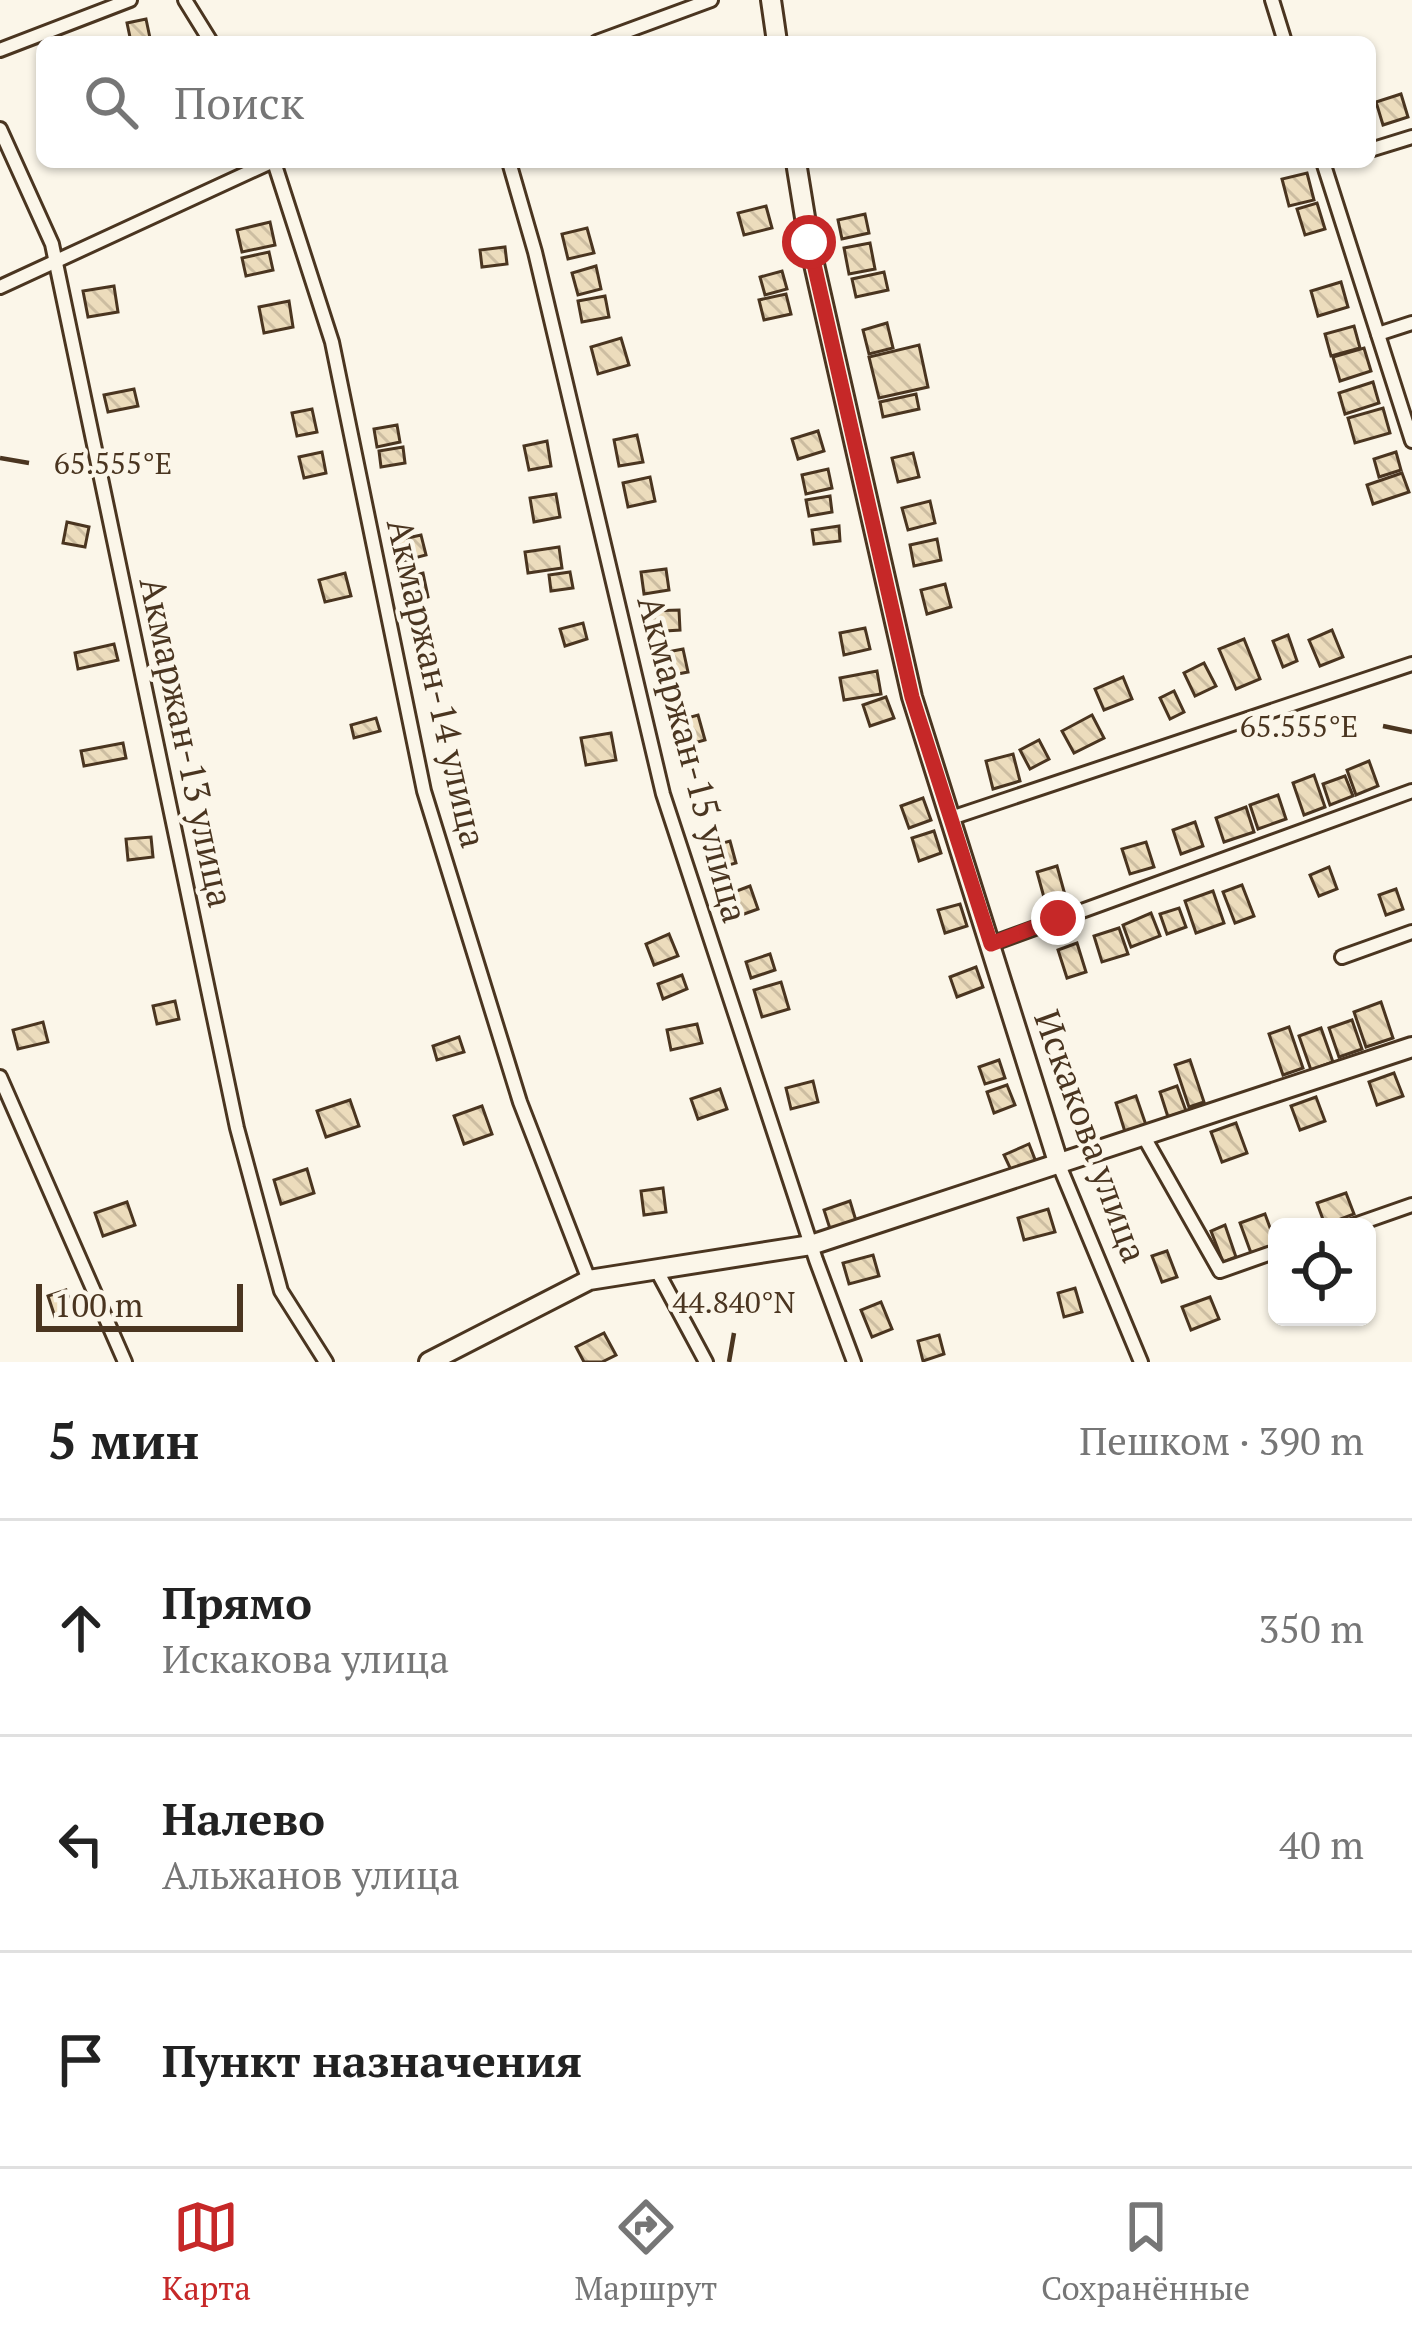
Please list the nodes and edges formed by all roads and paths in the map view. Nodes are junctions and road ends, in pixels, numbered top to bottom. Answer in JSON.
{"nodes":[{"id":1,"x":130,"y":0,"type":"edge"},
{"id":2,"x":184,"y":0,"type":"edge"},
{"id":3,"x":711,"y":0,"type":"edge"},
{"id":4,"x":771,"y":0,"type":"edge"},
{"id":5,"x":1272,"y":0,"type":"edge"},
{"id":6,"x":36,"y":36,"type":"edge"},
{"id":7,"x":36,"y":36,"type":"edge"},
{"id":8,"x":207,"y":36,"type":"edge"},
{"id":9,"x":613,"y":36,"type":"edge"},
{"id":10,"x":776,"y":36,"type":"edge"},
{"id":11,"x":1284,"y":36,"type":"edge"},
{"id":12,"x":0,"y":50,"type":"edge"},
{"id":13,"x":0,"y":129,"type":"edge"},
{"id":14,"x":1412,"y":137,"type":"edge"},
{"id":15,"x":1376,"y":148,"type":"edge"},
{"id":16,"x":259,"y":168,"type":"edge"},
{"id":17,"x":274,"y":168,"type":"edge"},
{"id":18,"x":511,"y":168,"type":"edge"},
{"id":19,"x":797,"y":168,"type":"edge"},
{"id":20,"x":1328,"y":168,"type":"edge"},
{"id":21,"x":56,"y":262,"type":"junction"},
{"id":22,"x":0,"y":287,"type":"edge"},
{"id":23,"x":1412,"y":323,"type":"edge"},
{"id":24,"x":1378,"y":334,"type":"junction"},
{"id":25,"x":1412,"y":441,"type":"edge"},
{"id":26,"x":1412,"y":664,"type":"edge"},
{"id":27,"x":1412,"y":791,"type":"edge"},
{"id":28,"x":951,"y":818,"type":"junction"},
{"id":29,"x":1412,"y":932,"type":"edge"},
{"id":30,"x":991,"y":944,"type":"junction"},
{"id":31,"x":1342,"y":957,"type":"dead end"},
{"id":32,"x":1412,"y":1047,"type":"edge"},
{"id":33,"x":0,"y":1077,"type":"edge"},
{"id":34,"x":1144,"y":1137,"type":"junction"},
{"id":35,"x":1059,"y":1166,"type":"junction"},
{"id":36,"x":1412,"y":1205,"type":"edge"},
{"id":37,"x":1374,"y":1218,"type":"edge"},
{"id":38,"x":811,"y":1245,"type":"junction"},
{"id":39,"x":1268,"y":1255,"type":"edge"},
{"id":40,"x":656,"y":1269,"type":"junction"},
{"id":41,"x":589,"y":1280,"type":"junction"},
{"id":42,"x":125,"y":1362,"type":"edge"},
{"id":43,"x":326,"y":1362,"type":"edge"},
{"id":44,"x":429,"y":1362,"type":"edge"},
{"id":45,"x":706,"y":1362,"type":"edge"},
{"id":46,"x":854,"y":1362,"type":"edge"},
{"id":47,"x":1141,"y":1362,"type":"edge"}],
"edges":[{"from":1,"to":6,"type":"street"},
{"from":2,"to":8,"type":"street"},
{"from":3,"to":9,"type":"street"},
{"from":4,"to":10,"type":"street"},
{"from":5,"to":11,"type":"street"},
{"from":7,"to":12,"type":"street"},
{"from":13,"to":21,"type":"street","name":"Акмаржан-13 улица"},
{"from":14,"to":15,"type":"street"},
{"from":16,"to":21,"type":"street"},
{"from":17,"to":41,"type":"street","name":"Акмаржан-14 улица"},
{"from":18,"to":38,"type":"street","name":"Акмаржан-15 улица"},
{"from":19,"to":28,"type":"street","name":"Искакова улица"},
{"from":20,"to":24,"type":"street"},
{"from":21,"to":22,"type":"street"},
{"from":21,"to":43,"type":"street","name":"Акмаржан-13 улица"},
{"from":23,"to":24,"type":"street"},
{"from":24,"to":25,"type":"street"},
{"from":26,"to":28,"type":"street"},
{"from":27,"to":30,"type":"street"},
{"from":28,"to":30,"type":"street","name":"Искакова улица"},
{"from":29,"to":31,"type":"street"},
{"from":30,"to":35,"type":"street","name":"Искакова улица"},
{"from":32,"to":34,"type":"street"},
{"from":33,"to":42,"type":"street"},
{"from":34,"to":35,"type":"street"},
{"from":34,"to":39,"type":"street"},
{"from":35,"to":38,"type":"street"},
{"from":35,"to":47,"type":"street","name":"Искакова улица"},
{"from":36,"to":37,"type":"street"},
{"from":38,"to":40,"type":"street"},
{"from":38,"to":46,"type":"street","name":"Акмаржан-15 улица"},
{"from":40,"to":41,"type":"street"},
{"from":40,"to":45,"type":"street"},
{"from":41,"to":44,"type":"street"}]}
